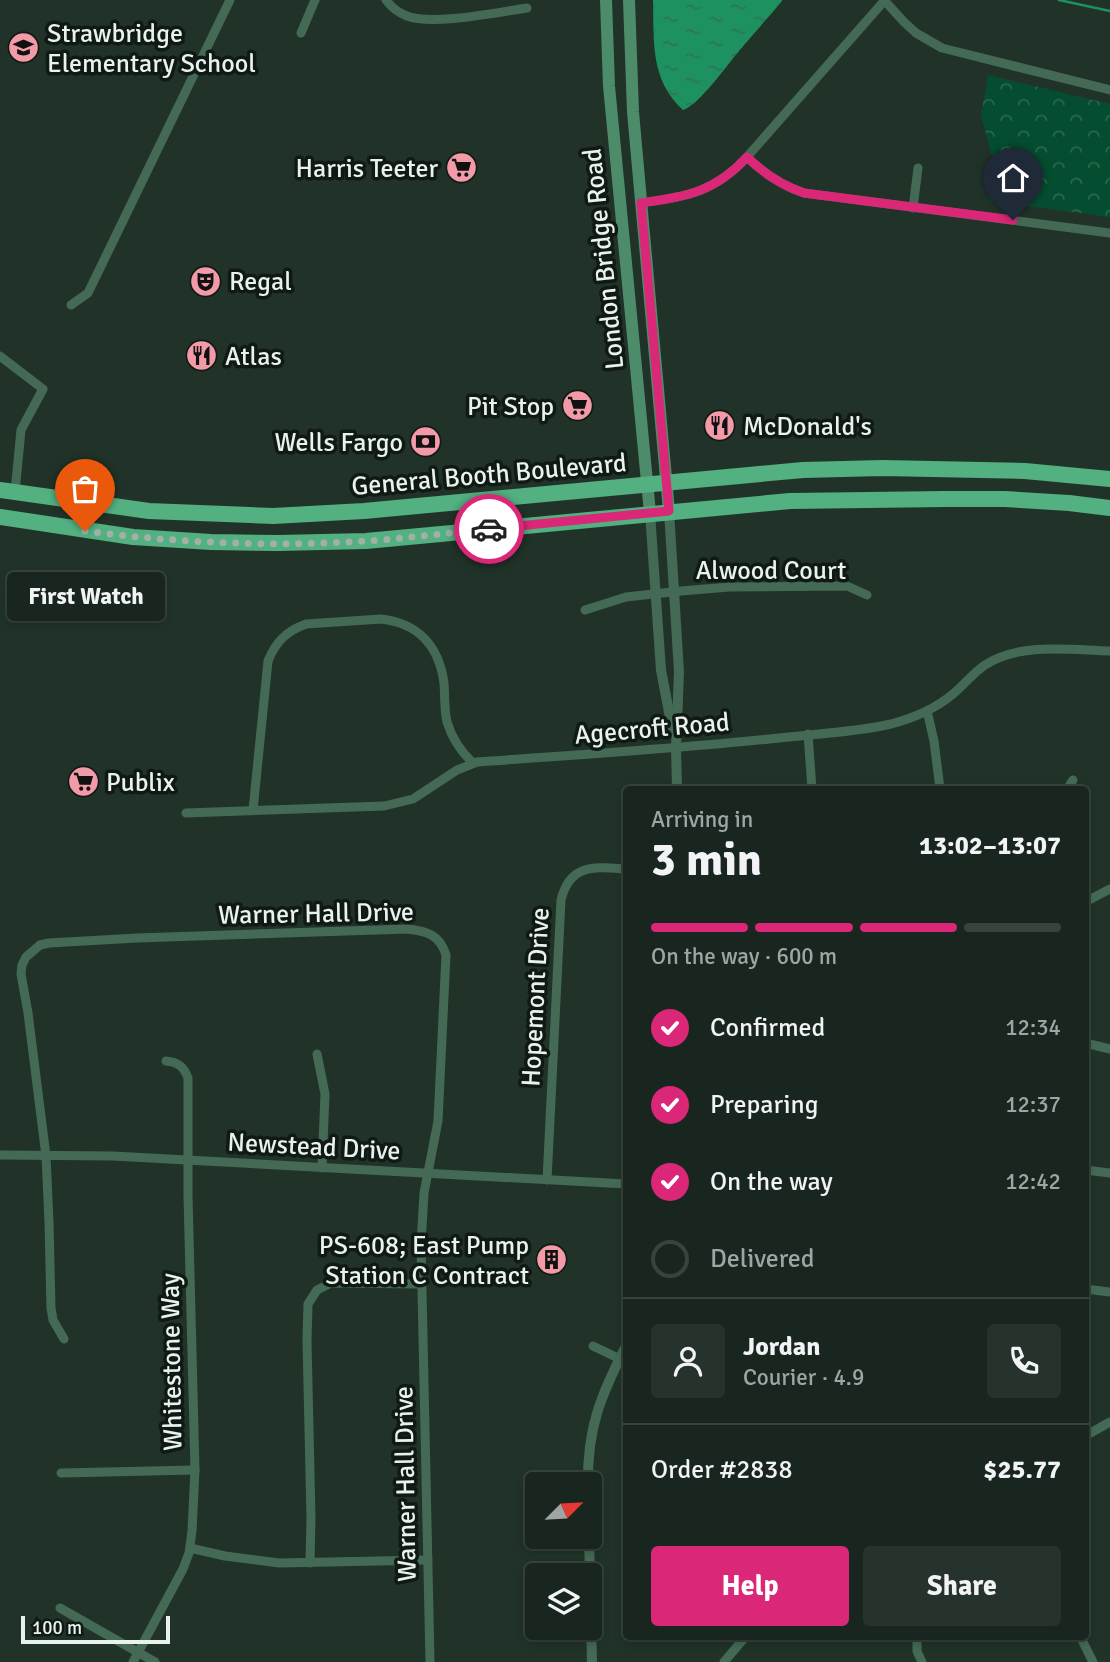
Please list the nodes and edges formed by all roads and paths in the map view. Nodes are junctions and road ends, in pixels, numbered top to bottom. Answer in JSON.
{"nodes":[{"id":1,"x":230,"y":0,"type":"edge"},
{"id":2,"x":315,"y":0,"type":"edge"},
{"id":3,"x":386,"y":0,"type":"edge"},
{"id":4,"x":607,"y":0,"type":"edge"},
{"id":5,"x":629,"y":0,"type":"edge"},
{"id":6,"x":884,"y":0,"type":"edge"},
{"id":7,"x":527,"y":8,"type":"dead end"},
{"id":8,"x":301,"y":33,"type":"dead end"},
{"id":9,"x":1110,"y":90,"type":"edge"},
{"id":10,"x":747,"y":157,"type":"junction"},
{"id":11,"x":918,"y":169,"type":"dead end"},
{"id":12,"x":641,"y":203,"type":"junction"},
{"id":13,"x":913,"y":208,"type":"junction"},
{"id":14,"x":1110,"y":233,"type":"edge"},
{"id":15,"x":71,"y":305,"type":"dead end"},
{"id":16,"x":0,"y":356,"type":"edge"},
{"id":17,"x":1110,"y":479,"type":"edge"},
{"id":18,"x":667,"y":482,"type":"junction"},
{"id":19,"x":648,"y":484,"type":"junction"},
{"id":20,"x":7,"y":491,"type":"edge"},
{"id":21,"x":1110,"y":508,"type":"edge"},
{"id":22,"x":669,"y":511,"type":"junction"},
{"id":23,"x":650,"y":513,"type":"junction"},
{"id":24,"x":234,"y":515,"type":"junction"},
{"id":25,"x":0,"y":517,"type":"edge"},
{"id":26,"x":133,"y":537,"type":"junction"},
{"id":27,"x":674,"y":592,"type":"junction"},
{"id":28,"x":656,"y":594,"type":"junction"},
{"id":29,"x":867,"y":595,"type":"dead end"},
{"id":30,"x":585,"y":610,"type":"dead end"},
{"id":31,"x":1110,"y":651,"type":"edge"},
{"id":32,"x":927,"y":711,"type":"junction"},
{"id":33,"x":808,"y":734,"type":"junction"},
{"id":34,"x":676,"y":748,"type":"junction"},
{"id":35,"x":473,"y":763,"type":"junction"},
{"id":36,"x":1073,"y":780,"type":"dead end"},
{"id":37,"x":677,"y":786,"type":"edge"},
{"id":38,"x":812,"y":786,"type":"edge"},
{"id":39,"x":940,"y":786,"type":"edge"},
{"id":40,"x":1069,"y":786,"type":"edge"},
{"id":41,"x":253,"y":810,"type":"junction"},
{"id":42,"x":186,"y":813,"type":"dead end"},
{"id":43,"x":623,"y":869,"type":"edge"},
{"id":44,"x":1110,"y":889,"type":"edge"},
{"id":45,"x":1089,"y":900,"type":"edge"},
{"id":46,"x":1089,"y":1044,"type":"edge"},
{"id":47,"x":1110,"y":1049,"type":"edge"},
{"id":48,"x":317,"y":1054,"type":"dead end"},
{"id":49,"x":166,"y":1061,"type":"dead end"},
{"id":50,"x":0,"y":1155,"type":"edge"},
{"id":51,"x":46,"y":1156,"type":"junction"},
{"id":52,"x":188,"y":1161,"type":"junction"},
{"id":53,"x":322,"y":1168,"type":"junction"},
{"id":54,"x":1089,"y":1170,"type":"edge"},
{"id":55,"x":427,"y":1173,"type":"junction"},
{"id":56,"x":1110,"y":1173,"type":"edge"},
{"id":57,"x":547,"y":1180,"type":"junction"},
{"id":58,"x":623,"y":1184,"type":"edge"},
{"id":59,"x":421,"y":1284,"type":"junction"},
{"id":60,"x":1089,"y":1289,"type":"edge"},
{"id":61,"x":1110,"y":1292,"type":"edge"},
{"id":62,"x":64,"y":1339,"type":"dead end"},
{"id":63,"x":593,"y":1346,"type":"dead end"},
{"id":64,"x":623,"y":1352,"type":"edge"},
{"id":65,"x":620,"y":1359,"type":"junction"},
{"id":66,"x":1110,"y":1422,"type":"edge"},
{"id":67,"x":1089,"y":1434,"type":"edge"},
{"id":68,"x":195,"y":1470,"type":"junction"},
{"id":69,"x":587,"y":1472,"type":"edge"},
{"id":70,"x":61,"y":1473,"type":"dead end"},
{"id":71,"x":190,"y":1548,"type":"junction"},
{"id":72,"x":589,"y":1549,"type":"edge"},
{"id":73,"x":428,"y":1560,"type":"junction"},
{"id":74,"x":310,"y":1563,"type":"junction"},
{"id":75,"x":60,"y":1608,"type":"dead end"},
{"id":76,"x":743,"y":1640,"type":"edge"},
{"id":77,"x":917,"y":1640,"type":"edge"},
{"id":78,"x":1082,"y":1640,"type":"edge"},
{"id":79,"x":139,"y":1652,"type":"junction"},
{"id":80,"x":133,"y":1662,"type":"edge"},
{"id":81,"x":155,"y":1662,"type":"edge"},
{"id":82,"x":430,"y":1662,"type":"edge"},
{"id":83,"x":592,"y":1662,"type":"edge"},
{"id":84,"x":724,"y":1662,"type":"edge"},
{"id":85,"x":922,"y":1662,"type":"edge"},
{"id":86,"x":1093,"y":1662,"type":"edge"}],
"edges":[{"from":1,"to":15,"type":"street"},
{"from":2,"to":8,"type":"street"},
{"from":3,"to":7,"type":"street"},
{"from":4,"to":19,"type":"main road","name":"London Bridge Road"},
{"from":5,"to":12,"type":"main road","name":"London Bridge Road"},
{"from":6,"to":9,"type":"street"},
{"from":6,"to":10,"type":"street"},
{"from":10,"to":12,"type":"street"},
{"from":10,"to":13,"type":"street"},
{"from":11,"to":13,"type":"street"},
{"from":12,"to":18,"type":"main road","name":"London Bridge Road"},
{"from":13,"to":14,"type":"street"},
{"from":16,"to":20,"type":"street"},
{"from":17,"to":18,"type":"highway","name":"General Booth Boulevard"},
{"from":18,"to":19,"type":"highway","name":"General Booth Boulevard"},
{"from":18,"to":22,"type":"main road","name":"London Bridge Road"},
{"from":19,"to":23,"type":"main road","name":"London Bridge Road"},
{"from":19,"to":24,"type":"highway","name":"General Booth Boulevard"},
{"from":20,"to":24,"type":"highway","name":"General Booth Boulevard"},
{"from":21,"to":22,"type":"highway","name":"General Booth Boulevard"},
{"from":22,"to":23,"type":"highway","name":"General Booth Boulevard"},
{"from":22,"to":27,"type":"street"},
{"from":23,"to":26,"type":"highway","name":"General Booth Boulevard"},
{"from":23,"to":28,"type":"street"},
{"from":24,"to":26,"type":"highway"},
{"from":25,"to":26,"type":"highway","name":"General Booth Boulevard"},
{"from":27,"to":28,"type":"street","name":"Alwood Court"},
{"from":27,"to":29,"type":"street","name":"Alwood Court"},
{"from":27,"to":34,"type":"street"},
{"from":28,"to":30,"type":"street","name":"Alwood Court"},
{"from":28,"to":34,"type":"street"},
{"from":31,"to":32,"type":"street","name":"Agecroft Road"},
{"from":32,"to":33,"type":"street","name":"Agecroft Road"},
{"from":32,"to":39,"type":"street"},
{"from":33,"to":34,"type":"street","name":"Agecroft Road"},
{"from":33,"to":38,"type":"street"},
{"from":34,"to":35,"type":"street","name":"Agecroft Road"},
{"from":34,"to":37,"type":"street"},
{"from":35,"to":41,"type":"street","name":"Agecroft Road"},
{"from":35,"to":41,"type":"street"},
{"from":36,"to":40,"type":"street"},
{"from":41,"to":42,"type":"street","name":"Agecroft Road"},
{"from":43,"to":57,"type":"street","name":"Hopemont Drive"},
{"from":44,"to":45,"type":"street"},
{"from":46,"to":47,"type":"street"},
{"from":48,"to":53,"type":"street"},
{"from":49,"to":52,"type":"street","name":"Whitestone Way"},
{"from":50,"to":51,"type":"street","name":"Newstead Drive"},
{"from":51,"to":52,"type":"street","name":"Newstead Drive"},
{"from":51,"to":55,"type":"street","name":"Warner Hall Drive"},
{"from":51,"to":62,"type":"street","name":"Warner Hall Drive"},
{"from":52,"to":53,"type":"street","name":"Newstead Drive"},
{"from":52,"to":68,"type":"street","name":"Whitestone Way"},
{"from":53,"to":55,"type":"street","name":"Newstead Drive"},
{"from":54,"to":56,"type":"street"},
{"from":55,"to":57,"type":"street","name":"Newstead Drive"},
{"from":55,"to":59,"type":"street","name":"Warner Hall Drive"},
{"from":57,"to":58,"type":"street","name":"Newstead Drive"},
{"from":59,"to":73,"type":"street","name":"Warner Hall Drive"},
{"from":59,"to":74,"type":"street"},
{"from":60,"to":61,"type":"street"},
{"from":63,"to":65,"type":"street"},
{"from":64,"to":65,"type":"street"},
{"from":65,"to":69,"type":"street"},
{"from":66,"to":67,"type":"street"},
{"from":68,"to":70,"type":"street"},
{"from":68,"to":71,"type":"street","name":"Whitestone Way"},
{"from":71,"to":74,"type":"street"},
{"from":71,"to":79,"type":"street","name":"Whitestone Way"},
{"from":72,"to":83,"type":"street"},
{"from":73,"to":74,"type":"street"},
{"from":73,"to":82,"type":"street","name":"Warner Hall Drive"},
{"from":75,"to":79,"type":"street"},
{"from":76,"to":84,"type":"street"},
{"from":77,"to":85,"type":"street"},
{"from":78,"to":86,"type":"street"},
{"from":79,"to":80,"type":"street","name":"Whitestone Way"},
{"from":79,"to":81,"type":"street"}]}
